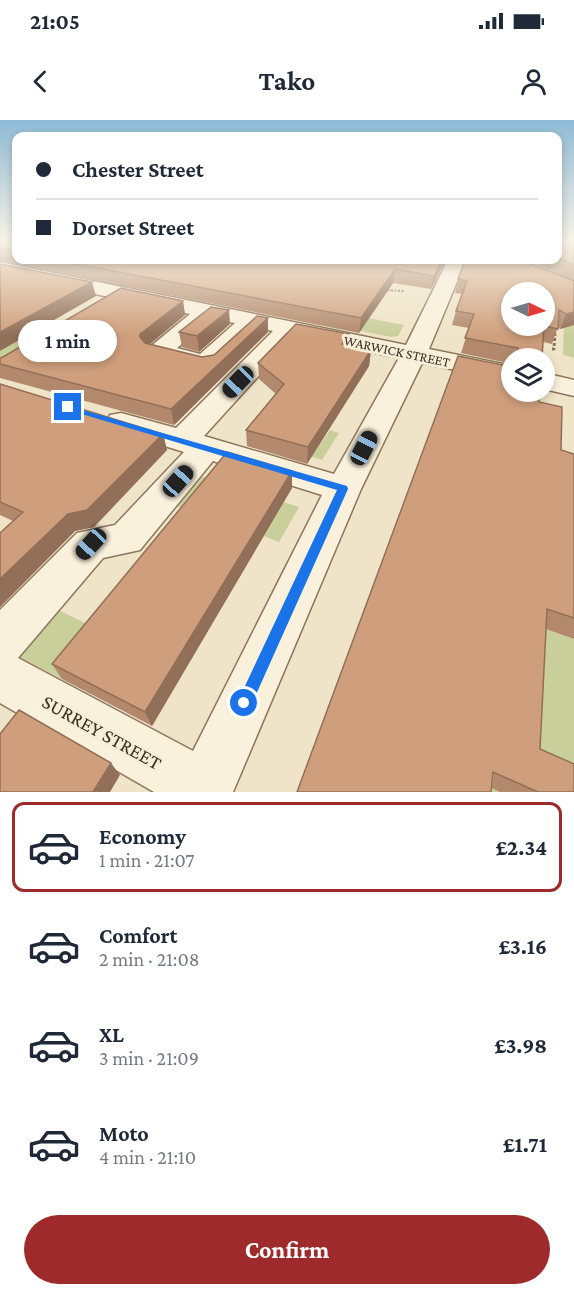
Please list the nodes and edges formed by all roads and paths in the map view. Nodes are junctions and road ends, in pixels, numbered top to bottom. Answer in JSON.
{"nodes":[{"id":1,"x":39,"y":273,"type":"edge"},
{"id":2,"x":451,"y":273,"type":"edge"},
{"id":3,"x":34,"y":276,"type":"junction"},
{"id":4,"x":5,"y":278,"type":"edge"},
{"id":5,"x":380,"y":285,"type":"edge"},
{"id":6,"x":387,"y":289,"type":"junction"},
{"id":7,"x":378,"y":291,"type":"edge"},
{"id":8,"x":119,"y":294,"type":"junction"},
{"id":9,"x":438,"y":302,"type":"junction"},
{"id":10,"x":90,"y":311,"type":"edge"},
{"id":11,"x":207,"y":312,"type":"junction"},
{"id":12,"x":251,"y":321,"type":"junction"},
{"id":13,"x":289,"y":328,"type":"junction"},
{"id":14,"x":555,"y":336,"type":"edge"},
{"id":15,"x":543,"y":347,"type":"edge"},
{"id":16,"x":414,"y":354,"type":"junction"},
{"id":17,"x":501,"y":372,"type":"edge"},
{"id":18,"x":555,"y":384,"type":"edge"},
{"id":19,"x":574,"y":388,"type":"edge"},
{"id":20,"x":91,"y":413,"type":"edge"},
{"id":21,"x":195,"y":444,"type":"junction"},
{"id":22,"x":343,"y":489,"type":"junction"},
{"id":23,"x":0,"y":643,"type":"edge"},
{"id":24,"x":0,"y":675,"type":"edge"},
{"id":25,"x":204,"y":790,"type":"edge"}],
"edges":[{"from":1,"to":3,"type":"street"},
{"from":2,"to":9,"type":"street"},
{"from":3,"to":4,"type":"street","name":"WARWICK STREET"},
{"from":3,"to":8,"type":"street","name":"WARWICK STREET"},
{"from":5,"to":6,"type":"path"},
{"from":6,"to":7,"type":"path"},
{"from":6,"to":9,"type":"path"},
{"from":8,"to":10,"type":"street"},
{"from":8,"to":11,"type":"street","name":"WARWICK STREET"},
{"from":9,"to":16,"type":"street"},
{"from":11,"to":12,"type":"street","name":"WARWICK STREET"},
{"from":11,"to":12,"type":"street"},
{"from":12,"to":13,"type":"street","name":"WARWICK STREET"},
{"from":13,"to":16,"type":"street","name":"WARWICK STREET"},
{"from":13,"to":21,"type":"street"},
{"from":14,"to":15,"type":"path"},
{"from":16,"to":17,"type":"street","name":"WARWICK STREET"},
{"from":16,"to":22,"type":"street"},
{"from":18,"to":19,"type":"street"},
{"from":20,"to":21,"type":"street"},
{"from":21,"to":22,"type":"street"},
{"from":21,"to":23,"type":"street"},
{"from":22,"to":25,"type":"street"},
{"from":24,"to":25,"type":"street","name":"SURREY STREET"}]}
